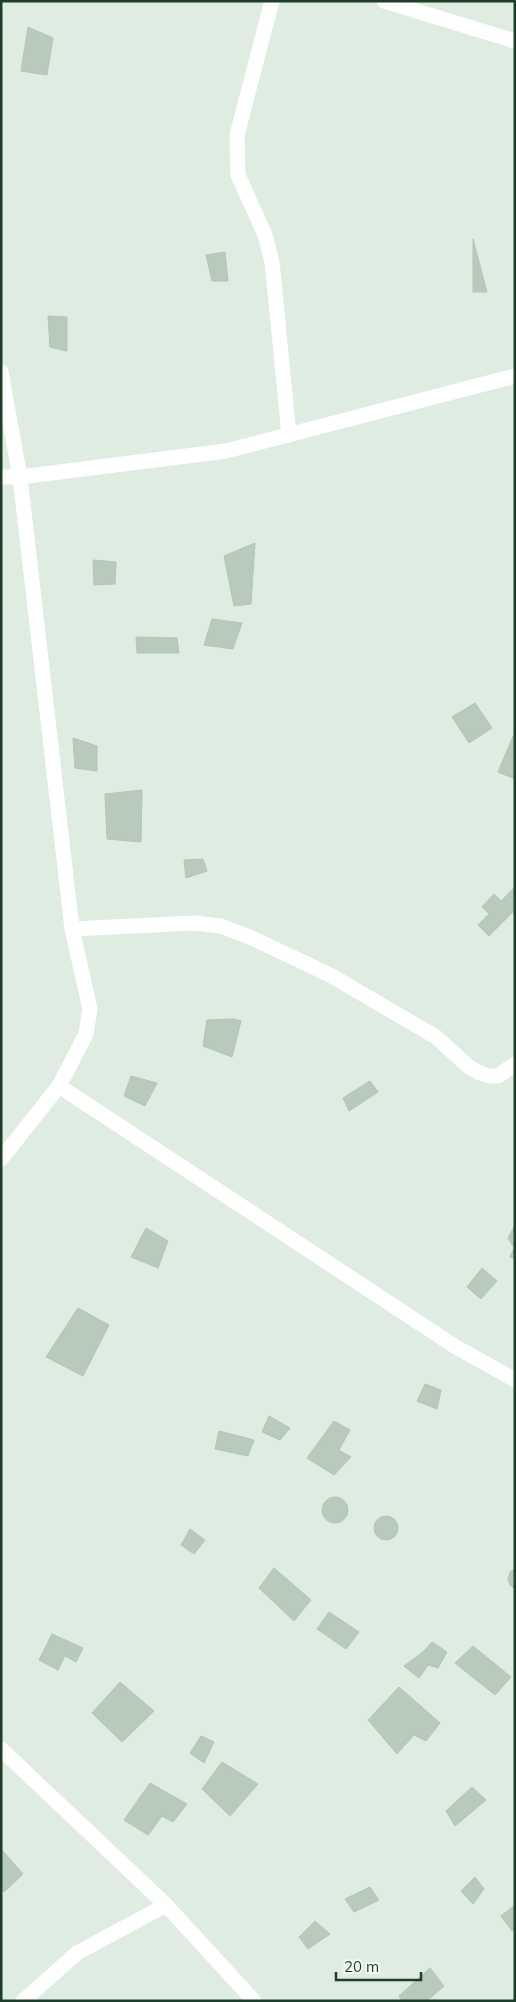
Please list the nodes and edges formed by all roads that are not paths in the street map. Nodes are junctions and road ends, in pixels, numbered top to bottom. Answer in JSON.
{"nodes":[{"id":1,"x":272,"y":1,"type":"edge"},
{"id":2,"x":384,"y":1,"type":"edge"},
{"id":3,"x":515,"y":41,"type":"edge"},
{"id":4,"x":1,"y":372,"type":"edge"},
{"id":5,"x":515,"y":376,"type":"edge"},
{"id":6,"x":289,"y":435,"type":"junction"},
{"id":7,"x":20,"y":477,"type":"junction"},
{"id":8,"x":1,"y":478,"type":"edge"},
{"id":9,"x":72,"y":929,"type":"junction"},
{"id":10,"x":515,"y":1064,"type":"edge"},
{"id":11,"x":59,"y":1086,"type":"junction"},
{"id":12,"x":1,"y":1159,"type":"edge"},
{"id":13,"x":515,"y":1380,"type":"edge"},
{"id":14,"x":1,"y":1749,"type":"edge"},
{"id":15,"x":166,"y":1905,"type":"junction"},
{"id":16,"x":23,"y":2001,"type":"edge"},
{"id":17,"x":254,"y":2001,"type":"edge"}],
"edges":[{"from":1,"to":6,"type":"street"},
{"from":2,"to":3,"type":"street"},
{"from":4,"to":7,"type":"street"},
{"from":5,"to":6,"type":"street"},
{"from":6,"to":7,"type":"street"},
{"from":7,"to":8,"type":"street"},
{"from":7,"to":9,"type":"street"},
{"from":9,"to":10,"type":"street"},
{"from":9,"to":11,"type":"street"},
{"from":11,"to":12,"type":"street"},
{"from":11,"to":13,"type":"street"},
{"from":14,"to":15,"type":"street"},
{"from":15,"to":16,"type":"street"},
{"from":15,"to":17,"type":"street"}]}
